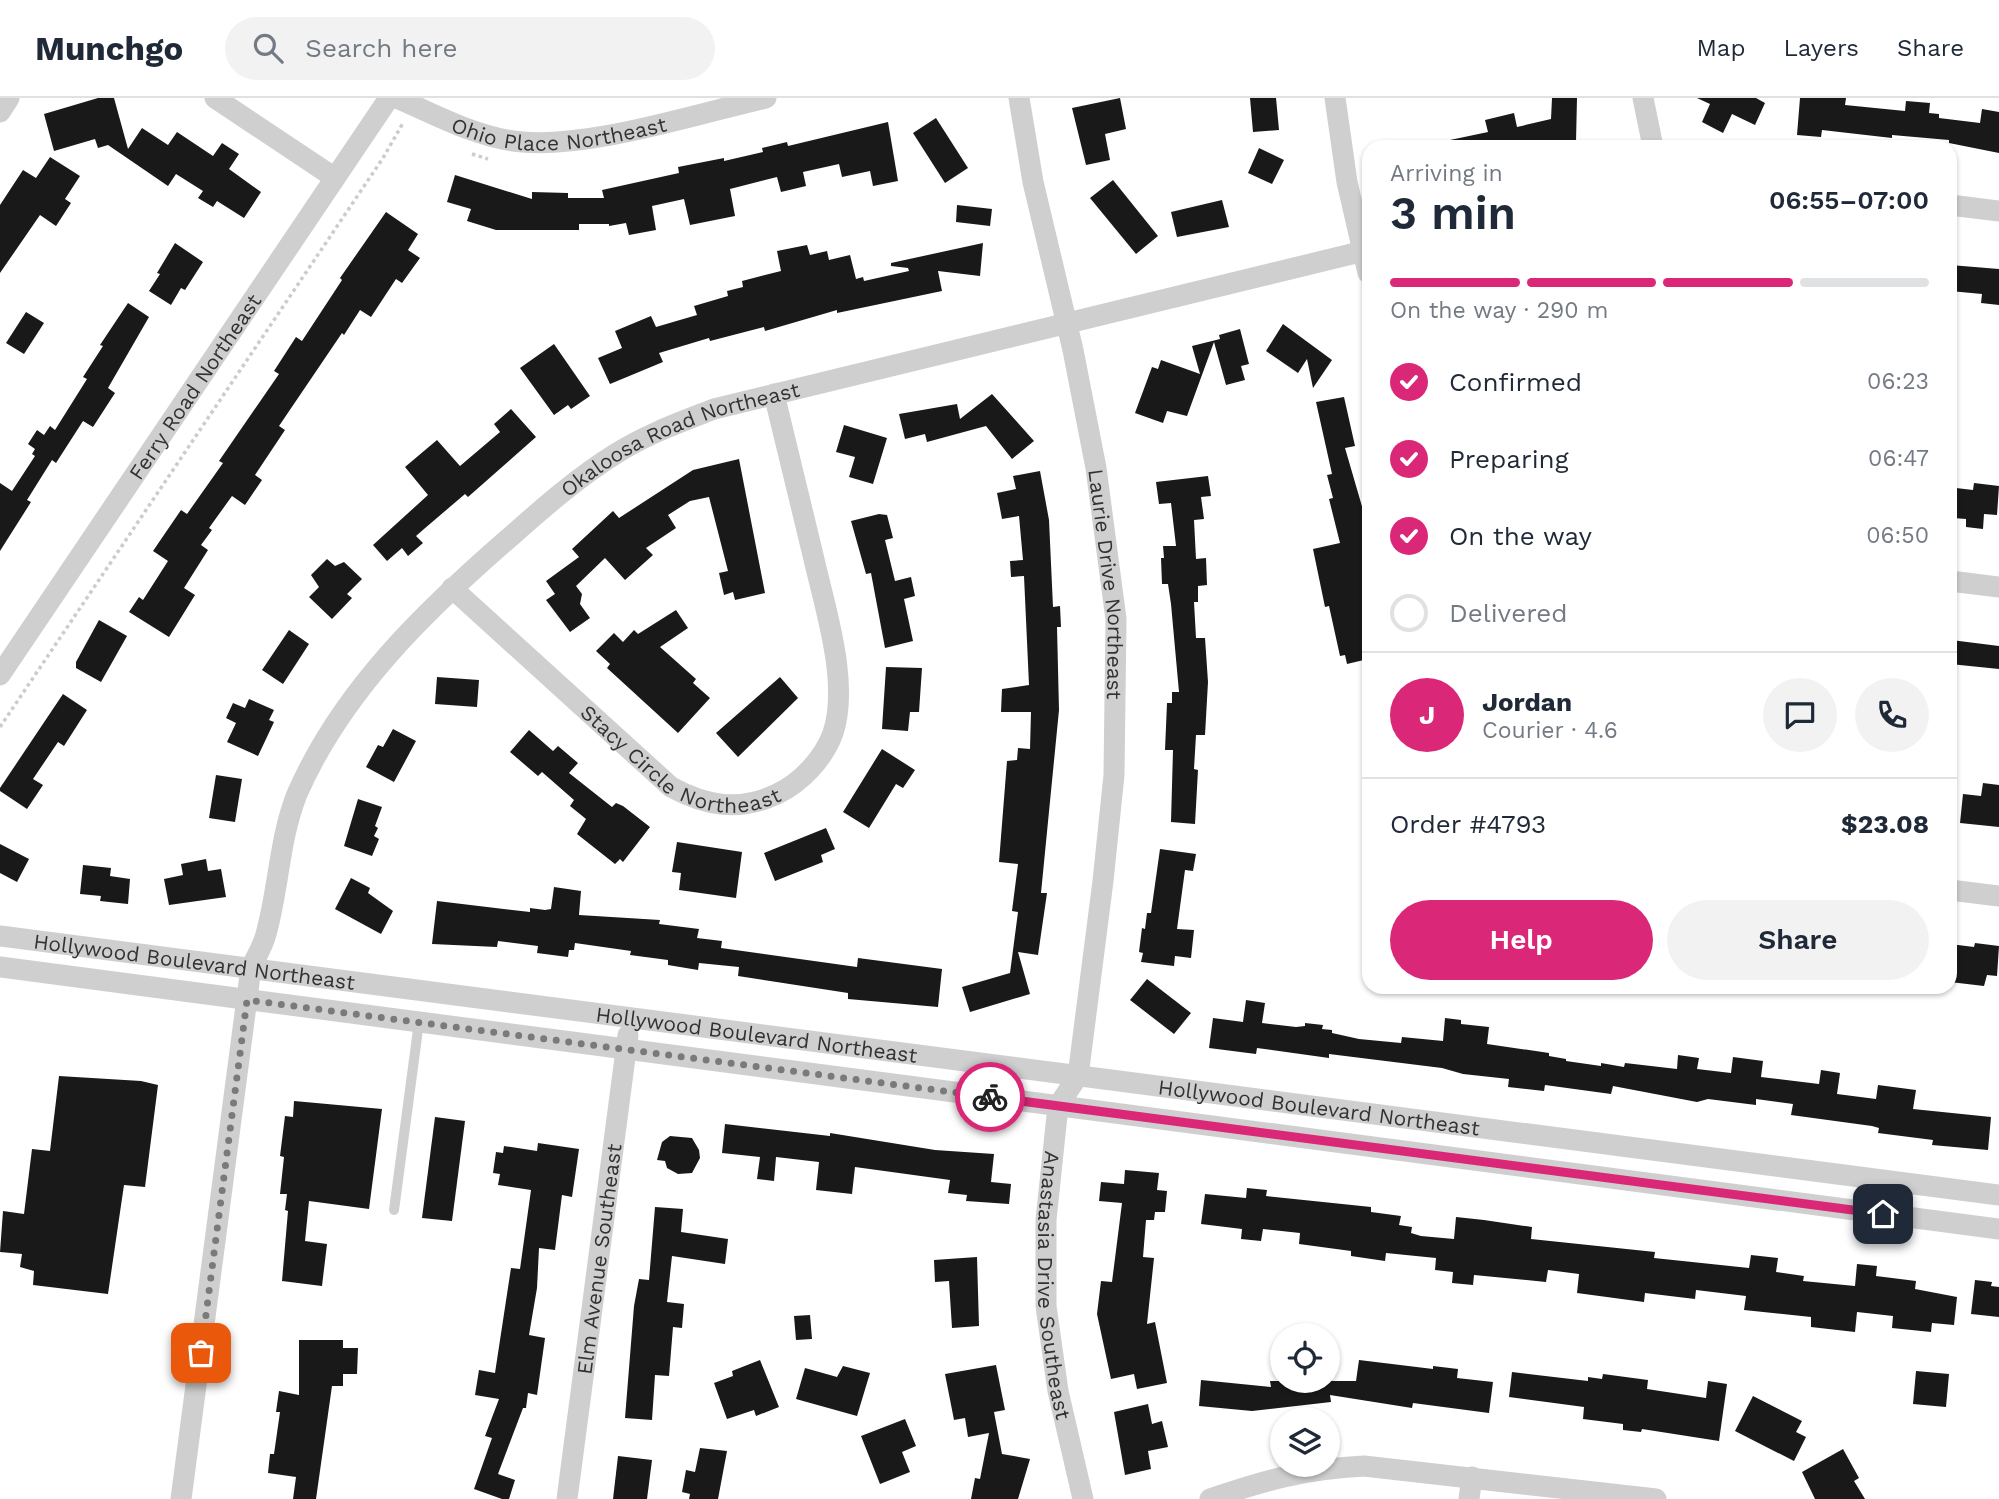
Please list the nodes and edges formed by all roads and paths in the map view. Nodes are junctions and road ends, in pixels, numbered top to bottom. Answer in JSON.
{"nodes":[{"id":1,"x":9,"y":98,"type":"edge"},
{"id":2,"x":215,"y":98,"type":"edge"},
{"id":3,"x":389,"y":98,"type":"edge"},
{"id":4,"x":766,"y":98,"type":"edge"},
{"id":5,"x":1019,"y":98,"type":"edge"},
{"id":6,"x":1335,"y":98,"type":"edge"},
{"id":7,"x":1643,"y":98,"type":"edge"},
{"id":8,"x":405,"y":102,"type":"edge"},
{"id":9,"x":0,"y":112,"type":"edge"},
{"id":10,"x":1652,"y":140,"type":"edge"},
{"id":11,"x":335,"y":178,"type":"junction"},
{"id":12,"x":1957,"y":206,"type":"edge"},
{"id":13,"x":1999,"y":211,"type":"edge"},
{"id":14,"x":1362,"y":236,"type":"edge"},
{"id":15,"x":1362,"y":252,"type":"edge"},
{"id":16,"x":1066,"y":322,"type":"junction"},
{"id":17,"x":774,"y":394,"type":"junction"},
{"id":18,"x":1957,"y":582,"type":"edge"},
{"id":19,"x":1999,"y":587,"type":"edge"},
{"id":20,"x":452,"y":588,"type":"junction"},
{"id":21,"x":0,"y":675,"type":"edge"},
{"id":22,"x":0,"y":727,"type":"edge"},
{"id":23,"x":1957,"y":891,"type":"edge"},
{"id":24,"x":1999,"y":896,"type":"edge"},
{"id":25,"x":0,"y":936,"type":"edge"},
{"id":26,"x":0,"y":967,"type":"edge"},
{"id":27,"x":251,"y":968,"type":"junction"},
{"id":28,"x":247,"y":1000,"type":"junction"},
{"id":29,"x":630,"y":1018,"type":"junction"},
{"id":30,"x":419,"y":1022,"type":"junction"},
{"id":31,"x":627,"y":1049,"type":"junction"},
{"id":32,"x":1078,"y":1076,"type":"junction"},
{"id":33,"x":1058,"y":1106,"type":"junction"},
{"id":34,"x":1513,"y":1132,"type":"junction"},
{"id":35,"x":1509,"y":1165,"type":"junction"},
{"id":36,"x":1942,"y":1188,"type":"junction"},
{"id":37,"x":1999,"y":1195,"type":"edge"},
{"id":38,"x":394,"y":1210,"type":"dead end"},
{"id":39,"x":1937,"y":1221,"type":"junction"},
{"id":40,"x":1999,"y":1229,"type":"edge"},
{"id":41,"x":1472,"y":1477,"type":"junction"},
{"id":42,"x":181,"y":1499,"type":"edge"},
{"id":43,"x":567,"y":1499,"type":"edge"},
{"id":44,"x":1083,"y":1499,"type":"edge"},
{"id":45,"x":1210,"y":1499,"type":"edge"},
{"id":46,"x":1469,"y":1499,"type":"edge"},
{"id":47,"x":1656,"y":1499,"type":"edge"}],
"edges":[{"from":1,"to":9,"type":"street"},
{"from":2,"to":11,"type":"street"},
{"from":3,"to":11,"type":"street","name":"Ferry Road Northeast"},
{"from":4,"to":8,"type":"street","name":"Ohio Place Northeast"},
{"from":5,"to":16,"type":"street","name":"Laurie Drive Northeast"},
{"from":6,"to":14,"type":"street"},
{"from":7,"to":10,"type":"street"},
{"from":8,"to":22,"type":"path"},
{"from":11,"to":21,"type":"street","name":"Ferry Road Northeast"},
{"from":12,"to":13,"type":"street"},
{"from":15,"to":16,"type":"street","name":"Okaloosa Road Northeast"},
{"from":16,"to":17,"type":"street","name":"Okaloosa Road Northeast"},
{"from":16,"to":32,"type":"street","name":"Laurie Drive Northeast"},
{"from":17,"to":20,"type":"street","name":"Okaloosa Road Northeast"},
{"from":17,"to":20,"type":"street","name":"Stacy Circle Northeast"},
{"from":18,"to":19,"type":"street"},
{"from":20,"to":27,"type":"street","name":"Okaloosa Road Northeast"},
{"from":23,"to":24,"type":"street"},
{"from":25,"to":27,"type":"street","name":"Hollywood Boulevard Northeast"},
{"from":26,"to":28,"type":"street","name":"Hollywood Boulevard Northeast"},
{"from":27,"to":28,"type":"street","name":"Okaloosa Road Northeast"},
{"from":27,"to":29,"type":"street","name":"Hollywood Boulevard Northeast"},
{"from":28,"to":30,"type":"street","name":"Hollywood Boulevard Northeast"},
{"from":28,"to":42,"type":"street","name":"Okaloosa Road Northeast"},
{"from":29,"to":31,"type":"street","name":"Elm Avenue Southeast"},
{"from":29,"to":32,"type":"street","name":"Hollywood Boulevard Northeast"},
{"from":30,"to":31,"type":"street","name":"Hollywood Boulevard Northeast"},
{"from":30,"to":38,"type":"lane"},
{"from":31,"to":33,"type":"street","name":"Hollywood Boulevard Northeast"},
{"from":31,"to":43,"type":"street","name":"Elm Avenue Southeast"},
{"from":32,"to":33,"type":"street","name":"Anastasia Drive Southeast"},
{"from":32,"to":34,"type":"street","name":"Hollywood Boulevard Northeast"},
{"from":33,"to":35,"type":"street","name":"Hollywood Boulevard Northeast"},
{"from":33,"to":44,"type":"street","name":"Anastasia Drive Southeast"},
{"from":34,"to":35,"type":"street"},
{"from":34,"to":36,"type":"street","name":"Hollywood Boulevard Northeast"},
{"from":35,"to":39,"type":"street","name":"Hollywood Boulevard Northeast"},
{"from":36,"to":37,"type":"street","name":"Hollywood Boulevard Northeast"},
{"from":36,"to":39,"type":"street"},
{"from":39,"to":40,"type":"street","name":"Hollywood Boulevard Northeast"},
{"from":41,"to":45,"type":"street"},
{"from":41,"to":46,"type":"street"},
{"from":41,"to":47,"type":"street"}]}
